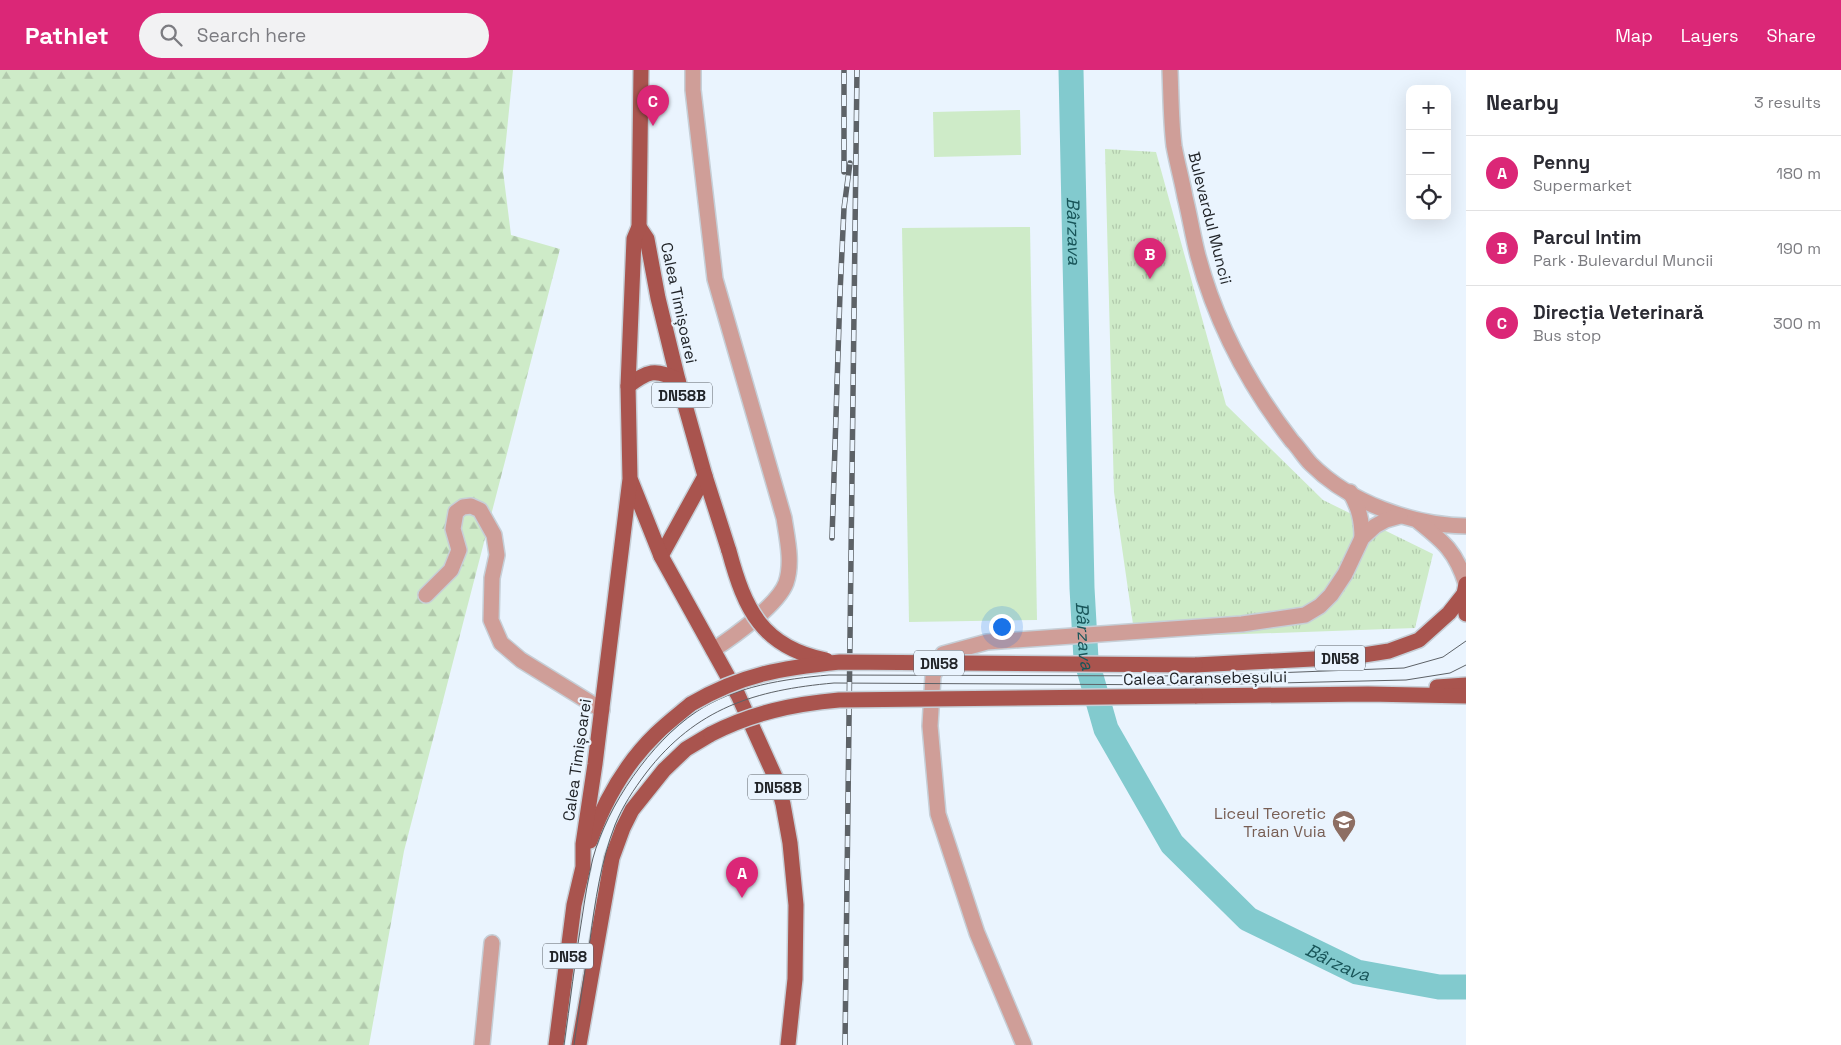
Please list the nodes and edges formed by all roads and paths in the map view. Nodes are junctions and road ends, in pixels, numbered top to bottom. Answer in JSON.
{"nodes":[{"id":1,"x":641,"y":70,"type":"edge"},
{"id":2,"x":693,"y":70,"type":"edge"},
{"id":3,"x":1170,"y":70,"type":"edge"},
{"id":4,"x":639,"y":227,"type":"junction"},
{"id":5,"x":678,"y":380,"type":"junction"},
{"id":6,"x":628,"y":386,"type":"junction"},
{"id":7,"x":705,"y":476,"type":"junction"},
{"id":8,"x":630,"y":479,"type":"junction"},
{"id":9,"x":1350,"y":492,"type":"junction"},
{"id":10,"x":1400,"y":516,"type":"junction"},
{"id":11,"x":1418,"y":521,"type":"junction"},
{"id":12,"x":649,"y":526,"type":"junction"},
{"id":13,"x":1466,"y":526,"type":"edge"},
{"id":14,"x":677,"y":527,"type":"junction"},
{"id":15,"x":1362,"y":538,"type":"junction"},
{"id":16,"x":661,"y":556,"type":"junction"},
{"id":17,"x":1465,"y":589,"type":"edge"},
{"id":18,"x":426,"y":595,"type":"dead end"},
{"id":19,"x":1466,"y":614,"type":"edge"},
{"id":20,"x":713,"y":650,"type":"junction"},
{"id":21,"x":840,"y":662,"type":"junction"},
{"id":22,"x":1466,"y":685,"type":"edge"},
{"id":23,"x":1368,"y":694,"type":"junction"},
{"id":24,"x":1466,"y":696,"type":"edge"},
{"id":25,"x":602,"y":710,"type":"junction"},
{"id":26,"x":583,"y":867,"type":"junction"},
{"id":27,"x":492,"y":943,"type":"dead end"},
{"id":28,"x":581,"y":1043,"type":"edge"},
{"id":29,"x":482,"y":1045,"type":"edge"},
{"id":30,"x":556,"y":1045,"type":"edge"},
{"id":31,"x":788,"y":1045,"type":"edge"},
{"id":32,"x":1024,"y":1045,"type":"edge"}],
"edges":[{"from":1,"to":4,"type":"main road","name":"Calea Timișoarei","number":"DN58B"},
{"from":2,"to":20,"type":"street"},
{"from":3,"to":9,"type":"street","name":"Bulevardul Muncii"},
{"from":4,"to":5,"type":"main road","name":"Calea Timișoarei","number":"DN58B"},
{"from":4,"to":6,"type":"main road","name":"Calea Timișoarei","number":"DN58B"},
{"from":5,"to":6,"type":"main road"},
{"from":5,"to":7,"type":"main road","name":"Calea Timișoarei","number":"DN58B"},
{"from":6,"to":8,"type":"main road","name":"Calea Timișoarei","number":"DN58B"},
{"from":7,"to":14,"type":"main road"},
{"from":7,"to":21,"type":"main road","name":"Calea Timișoarei","number":"DN58B","bridge":true},
{"from":8,"to":12,"type":"main road","name":"Calea Timișoarei","number":"DN58B"},
{"from":8,"to":25,"type":"main road","name":"Calea Timișoarei","number":"DN58B"},
{"from":9,"to":10,"type":"street","name":"Bulevardul Muncii"},
{"from":9,"to":15,"type":"street"},
{"from":10,"to":11,"type":"street","name":"Bulevardul Muncii"},
{"from":10,"to":15,"type":"street"},
{"from":11,"to":13,"type":"street","name":"Bulevardul Muncii"},
{"from":11,"to":17,"type":"street","name":"Bulevardul Muncii"},
{"from":12,"to":14,"type":"main road"},
{"from":12,"to":16,"type":"main road","name":"Calea Timișoarei","number":"DN58B"},
{"from":14,"to":16,"type":"main road"},
{"from":15,"to":32,"type":"street"},
{"from":16,"to":20,"type":"main road","name":"Calea Timișoarei","number":"DN58B"},
{"from":17,"to":19,"type":"main road"},
{"from":17,"to":21,"type":"main road","name":"Calea Caransebeșului","number":"DN58","bridge":true},
{"from":18,"to":25,"type":"street"},
{"from":20,"to":31,"type":"main road","name":"Calea Timișoarei","number":"DN58B"},
{"from":21,"to":26,"type":"main road","name":"Calea Caransebeșului","number":"DN58","bridge":true},
{"from":22,"to":23,"type":"main road","name":"Calea Caransebeșului"},
{"from":23,"to":24,"type":"main road","name":"Calea Caransebeșului","number":"DN58"},
{"from":23,"to":28,"type":"main road","name":"Calea Caransebeșului","number":"DN58","bridge":true},
{"from":25,"to":26,"type":"main road","name":"Calea Timișoarei","number":"DN58B"},
{"from":26,"to":30,"type":"main road","name":"Calea Timișoarei","number":"DN58"},
{"from":27,"to":29,"type":"street"}]}
